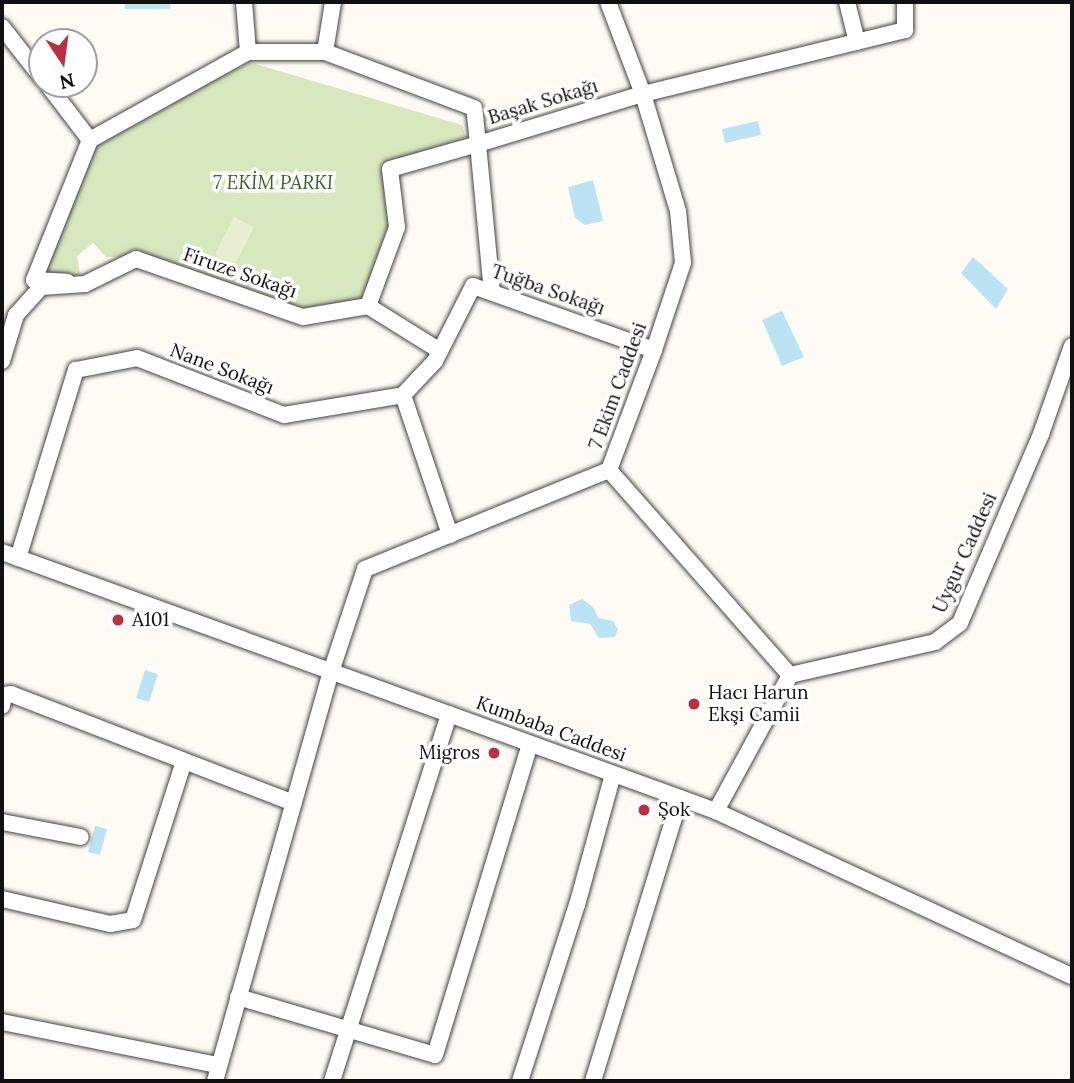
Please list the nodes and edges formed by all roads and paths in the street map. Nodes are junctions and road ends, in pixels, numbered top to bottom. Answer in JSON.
{"nodes":[{"id":1,"x":244,"y":2,"type":"edge"},
{"id":2,"x":333,"y":2,"type":"edge"},
{"id":3,"x":608,"y":2,"type":"edge"},
{"id":4,"x":847,"y":2,"type":"edge"},
{"id":5,"x":905,"y":2,"type":"edge"},
{"id":6,"x":2,"y":27,"type":"edge"},
{"id":7,"x":857,"y":42,"type":"junction"},
{"id":8,"x":248,"y":52,"type":"junction"},
{"id":9,"x":326,"y":52,"type":"junction"},
{"id":10,"x":28,"y":60,"type":"edge"},
{"id":11,"x":643,"y":94,"type":"junction"},
{"id":12,"x":58,"y":98,"type":"edge"},
{"id":13,"x":90,"y":140,"type":"junction"},
{"id":14,"x":478,"y":144,"type":"junction"},
{"id":15,"x":67,"y":282,"type":"junction"},
{"id":16,"x":492,"y":292,"type":"junction"},
{"id":17,"x":368,"y":306,"type":"junction"},
{"id":18,"x":9,"y":313,"type":"edge"},
{"id":19,"x":1072,"y":346,"type":"edge"},
{"id":20,"x":654,"y":350,"type":"junction"},
{"id":21,"x":440,"y":351,"type":"junction"},
{"id":22,"x":2,"y":361,"type":"edge"},
{"id":23,"x":403,"y":395,"type":"junction"},
{"id":24,"x":609,"y":470,"type":"junction"},
{"id":25,"x":450,"y":535,"type":"junction"},
{"id":26,"x":2,"y":552,"type":"edge"},
{"id":27,"x":18,"y":558,"type":"junction"},
{"id":28,"x":331,"y":672,"type":"junction"},
{"id":29,"x":790,"y":675,"type":"junction"},
{"id":30,"x":2,"y":706,"type":"edge"},
{"id":31,"x":449,"y":714,"type":"junction"},
{"id":32,"x":530,"y":744,"type":"junction"},
{"id":33,"x":184,"y":761,"type":"junction"},
{"id":34,"x":613,"y":774,"type":"junction"},
{"id":35,"x":680,"y":798,"type":"junction"},
{"id":36,"x":294,"y":803,"type":"junction"},
{"id":37,"x":716,"y":811,"type":"junction"},
{"id":38,"x":2,"y":821,"type":"edge"},
{"id":39,"x":81,"y":837,"type":"dead end"},
{"id":40,"x":2,"y":899,"type":"edge"},
{"id":41,"x":1072,"y":976,"type":"edge"},
{"id":42,"x":238,"y":998,"type":"junction"},
{"id":43,"x":2,"y":1022,"type":"edge"},
{"id":44,"x":349,"y":1030,"type":"junction"},
{"id":45,"x":216,"y":1073,"type":"edge"},
{"id":46,"x":332,"y":1081,"type":"edge"},
{"id":47,"x":520,"y":1081,"type":"edge"},
{"id":48,"x":593,"y":1081,"type":"edge"}],
"edges":[{"from":1,"to":8,"type":"street"},
{"from":2,"to":9,"type":"street"},
{"from":3,"to":11,"type":"street","name":"7 Ekim Caddesi"},
{"from":4,"to":7,"type":"street"},
{"from":5,"to":7,"type":"street","name":"Başak Sokağı"},
{"from":6,"to":10,"type":"street"},
{"from":7,"to":11,"type":"street","name":"Başak Sokağı"},
{"from":8,"to":9,"type":"street"},
{"from":8,"to":13,"type":"street"},
{"from":9,"to":14,"type":"street"},
{"from":11,"to":14,"type":"street","name":"Başak Sokağı"},
{"from":11,"to":20,"type":"street","name":"7 Ekim Caddesi"},
{"from":12,"to":13,"type":"street"},
{"from":13,"to":15,"type":"street"},
{"from":14,"to":16,"type":"street","name":"Başak Sokağı"},
{"from":14,"to":17,"type":"street"},
{"from":15,"to":17,"type":"street","name":"Firuze Sokağı"},
{"from":15,"to":18,"type":"street","name":"Firuze Sokağı"},
{"from":16,"to":20,"type":"street","name":"Tuğba Sokağı"},
{"from":16,"to":21,"type":"street","name":"Tuğba Sokağı"},
{"from":17,"to":21,"type":"street"},
{"from":18,"to":22,"type":"street","name":"Firuze Sokağı"},
{"from":19,"to":29,"type":"street","name":"Uygur Caddesi"},
{"from":20,"to":24,"type":"street","name":"7 Ekim Caddesi"},
{"from":21,"to":23,"type":"street","name":"Tuğba Sokağı"},
{"from":23,"to":25,"type":"street"},
{"from":23,"to":27,"type":"street","name":"Nane Sokağı"},
{"from":24,"to":25,"type":"street","name":"7 Ekim Caddesi"},
{"from":24,"to":29,"type":"street"},
{"from":25,"to":28,"type":"street","name":"7 Ekim Caddesi"},
{"from":26,"to":27,"type":"street","name":"Kumbaba Caddesi"},
{"from":27,"to":28,"type":"street","name":"Kumbaba Caddesi"},
{"from":28,"to":31,"type":"street","name":"Kumbaba Caddesi"},
{"from":28,"to":36,"type":"street","name":"7 Ekim Caddesi"},
{"from":29,"to":37,"type":"street"},
{"from":30,"to":33,"type":"street"},
{"from":31,"to":32,"type":"street","name":"Kumbaba Caddesi"},
{"from":31,"to":44,"type":"street"},
{"from":32,"to":34,"type":"street","name":"Kumbaba Caddesi"},
{"from":32,"to":44,"type":"street"},
{"from":33,"to":36,"type":"street"},
{"from":33,"to":40,"type":"street"},
{"from":34,"to":35,"type":"street","name":"Kumbaba Caddesi"},
{"from":34,"to":47,"type":"street"},
{"from":35,"to":37,"type":"street","name":"Kumbaba Caddesi"},
{"from":35,"to":48,"type":"street"},
{"from":36,"to":42,"type":"street","name":"7 Ekim Caddesi"},
{"from":37,"to":41,"type":"street","name":"Kumbaba Caddesi"},
{"from":38,"to":39,"type":"street"},
{"from":42,"to":44,"type":"street"},
{"from":42,"to":45,"type":"street","name":"7 Ekim Caddesi"},
{"from":43,"to":45,"type":"street"},
{"from":44,"to":46,"type":"street"}]}
